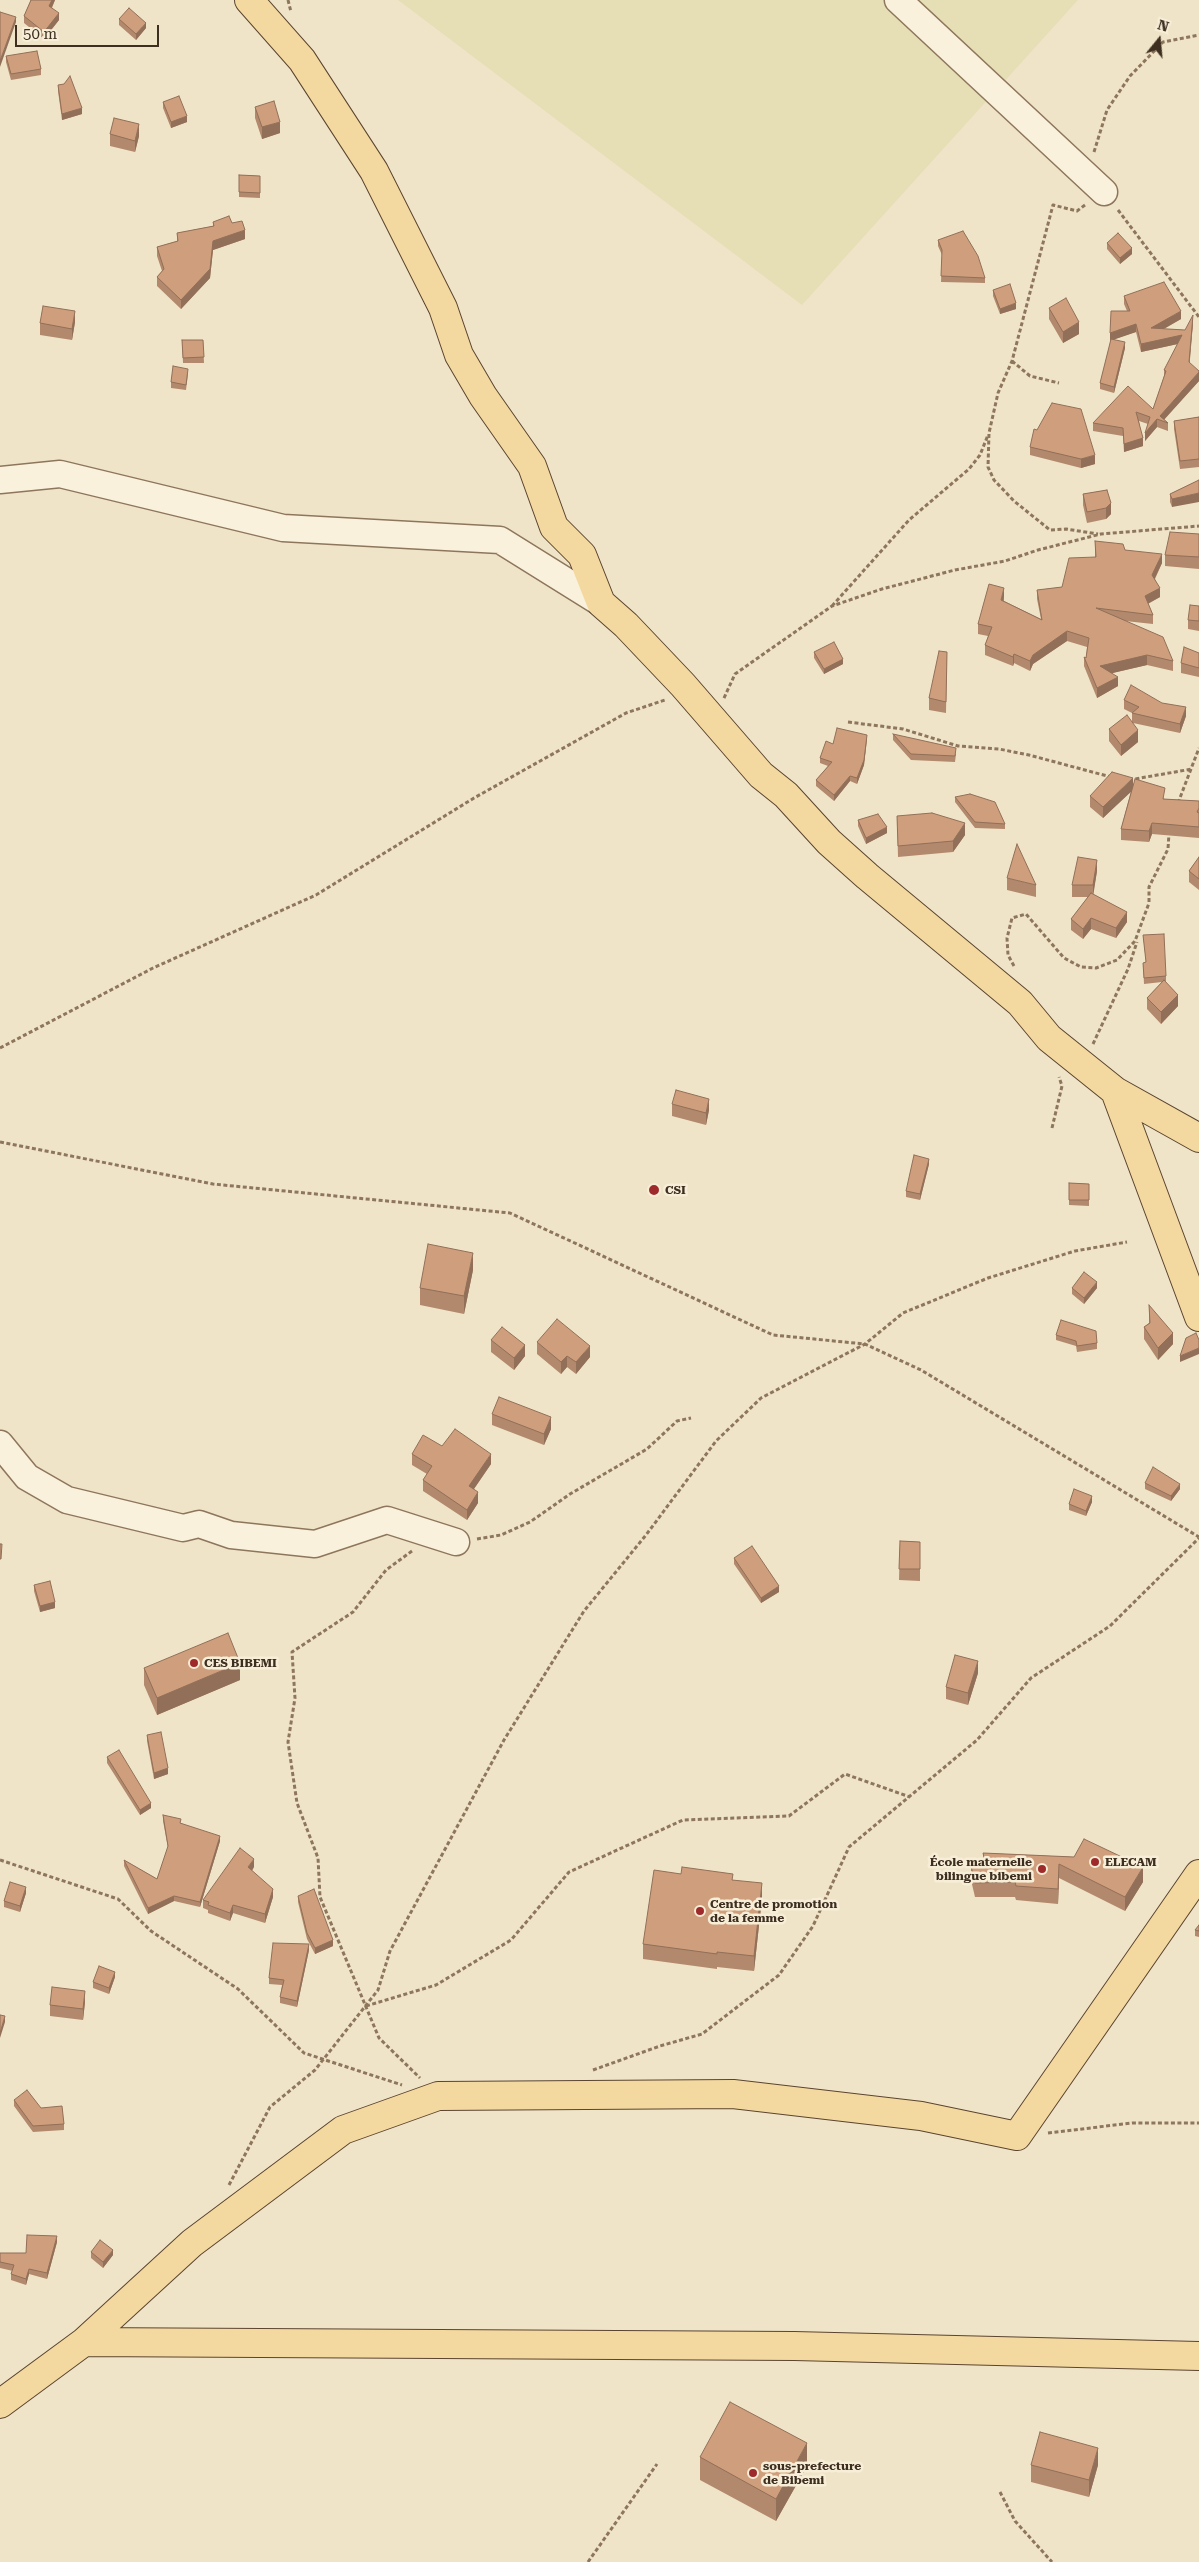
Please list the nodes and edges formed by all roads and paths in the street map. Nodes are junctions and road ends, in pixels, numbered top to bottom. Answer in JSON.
{"nodes":[{"id":1,"x":249,"y":0,"type":"edge"},
{"id":2,"x":898,"y":0,"type":"edge"},
{"id":3,"x":1199,"y":35,"type":"edge"},
{"id":4,"x":1093,"y":155,"type":"dead end"},
{"id":5,"x":1104,"y":192,"type":"junction"},
{"id":6,"x":1199,"y":317,"type":"edge"},
{"id":7,"x":1012,"y":361,"type":"junction"},
{"id":8,"x":1059,"y":383,"type":"dead end"},
{"id":9,"x":990,"y":432,"type":"junction"},
{"id":10,"x":0,"y":480,"type":"edge"},
{"id":11,"x":1199,"y":526,"type":"edge"},
{"id":12,"x":1101,"y":534,"type":"junction"},
{"id":13,"x":601,"y":603,"type":"junction"},
{"id":14,"x":832,"y":606,"type":"junction"},
{"id":15,"x":670,"y":698,"type":"dead end"},
{"id":16,"x":726,"y":707,"type":"dead end"},
{"id":17,"x":848,"y":722,"type":"dead end"},
{"id":18,"x":1199,"y":748,"type":"edge"},
{"id":19,"x":1192,"y":769,"type":"junction"},
{"id":20,"x":1114,"y":778,"type":"edge"},
{"id":21,"x":1124,"y":781,"type":"edge"},
{"id":22,"x":1175,"y":810,"type":"edge"},
{"id":23,"x":1170,"y":826,"type":"edge"},
{"id":24,"x":1149,"y":903,"type":"junction"},
{"id":25,"x":1016,"y":971,"type":"dead end"},
{"id":26,"x":0,"y":1048,"type":"edge"},
{"id":27,"x":1083,"y":1064,"type":"junction"},
{"id":28,"x":1115,"y":1091,"type":"junction"},
{"id":29,"x":1199,"y":1138,"type":"edge"},
{"id":30,"x":0,"y":1142,"type":"edge"},
{"id":31,"x":1127,"y":1242,"type":"dead end"},
{"id":32,"x":1199,"y":1317,"type":"edge"},
{"id":33,"x":865,"y":1344,"type":"junction"},
{"id":34,"x":691,"y":1418,"type":"dead end"},
{"id":35,"x":0,"y":1444,"type":"edge"},
{"id":36,"x":1199,"y":1537,"type":"edge"},
{"id":37,"x":456,"y":1542,"type":"joint"},
{"id":38,"x":420,"y":1550,"type":"dead end"},
{"id":39,"x":910,"y":1797,"type":"junction"},
{"id":40,"x":0,"y":1860,"type":"edge"},
{"id":41,"x":1199,"y":1874,"type":"edge"},
{"id":42,"x":365,"y":2006,"type":"junction"},
{"id":43,"x":324,"y":2060,"type":"junction"},
{"id":44,"x":592,"y":2071,"type":"dead end"},
{"id":45,"x":438,"y":2096,"type":"junction"},
{"id":46,"x":1199,"y":2123,"type":"edge"},
{"id":47,"x":1017,"y":2136,"type":"junction"},
{"id":48,"x":225,"y":2194,"type":"dead end"},
{"id":49,"x":84,"y":2342,"type":"junction"},
{"id":50,"x":1199,"y":2356,"type":"edge"},
{"id":51,"x":0,"y":2404,"type":"edge"},
{"id":52,"x":657,"y":2464,"type":"dead end"},
{"id":53,"x":1000,"y":2492,"type":"dead end"},
{"id":54,"x":588,"y":2562,"type":"edge"},
{"id":55,"x":1052,"y":2562,"type":"edge"}],
"edges":[{"from":1,"to":13,"type":"main road"},
{"from":2,"to":5,"type":"street"},
{"from":3,"to":4,"type":"path"},
{"from":5,"to":6,"type":"path"},
{"from":5,"to":7,"type":"path"},
{"from":7,"to":8,"type":"path"},
{"from":7,"to":9,"type":"path"},
{"from":9,"to":12,"type":"path"},
{"from":9,"to":14,"type":"path"},
{"from":10,"to":13,"type":"street"},
{"from":11,"to":12,"type":"path"},
{"from":12,"to":14,"type":"path"},
{"from":13,"to":27,"type":"main road"},
{"from":14,"to":16,"type":"path"},
{"from":15,"to":26,"type":"path"},
{"from":17,"to":20,"type":"path"},
{"from":18,"to":19,"type":"path"},
{"from":19,"to":21,"type":"path"},
{"from":19,"to":22,"type":"path"},
{"from":23,"to":24,"type":"path"},
{"from":24,"to":25,"type":"path"},
{"from":24,"to":27,"type":"path"},
{"from":27,"to":28,"type":"main road"},
{"from":28,"to":29,"type":"main road"},
{"from":28,"to":32,"type":"main road"},
{"from":30,"to":33,"type":"path"},
{"from":31,"to":33,"type":"path"},
{"from":33,"to":36,"type":"path"},
{"from":33,"to":42,"type":"path"},
{"from":34,"to":37,"type":"path"},
{"from":35,"to":37,"type":"street"},
{"from":36,"to":39,"type":"path"},
{"from":38,"to":42,"type":"path"},
{"from":39,"to":42,"type":"path"},
{"from":39,"to":44,"type":"path"},
{"from":40,"to":43,"type":"path"},
{"from":41,"to":47,"type":"main road"},
{"from":42,"to":43,"type":"path"},
{"from":42,"to":45,"type":"path"},
{"from":43,"to":45,"type":"path"},
{"from":43,"to":48,"type":"path"},
{"from":45,"to":47,"type":"main road"},
{"from":45,"to":49,"type":"main road"},
{"from":46,"to":47,"type":"path"},
{"from":49,"to":50,"type":"main road"},
{"from":49,"to":51,"type":"main road"},
{"from":52,"to":54,"type":"path"},
{"from":53,"to":55,"type":"path"}]}
